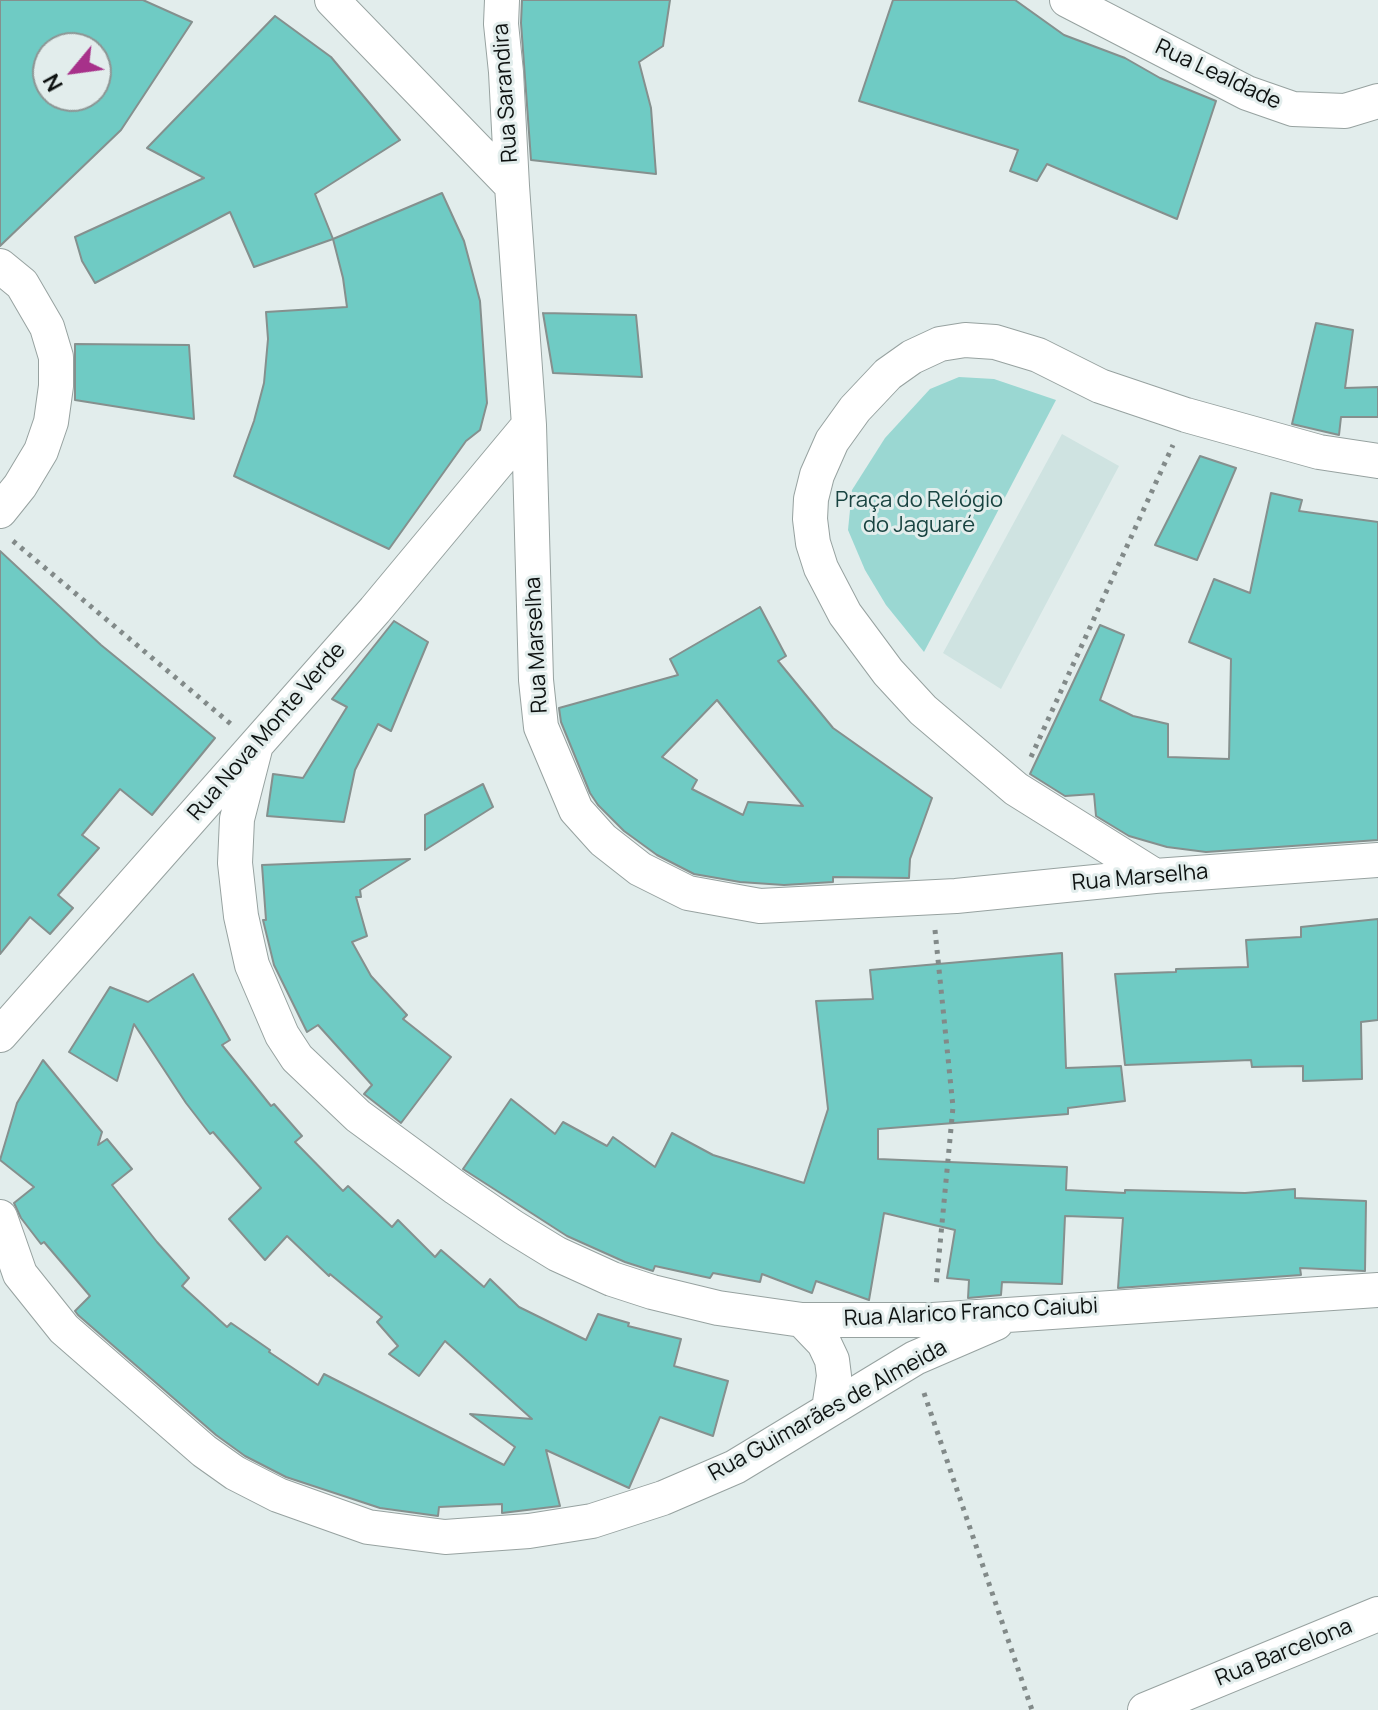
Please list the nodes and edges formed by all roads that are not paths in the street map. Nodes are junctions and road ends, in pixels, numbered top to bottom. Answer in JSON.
{"nodes":[{"id":1,"x":332,"y":0,"type":"edge"},
{"id":2,"x":502,"y":0,"type":"edge"},
{"id":3,"x":1067,"y":0,"type":"edge"},
{"id":4,"x":1378,"y":101,"type":"edge"},
{"id":5,"x":512,"y":186,"type":"junction"},
{"id":6,"x":0,"y":266,"type":"edge"},
{"id":7,"x":529,"y":425,"type":"junction"},
{"id":8,"x":1378,"y":461,"type":"edge"},
{"id":9,"x":6,"y":526,"type":"edge"},
{"id":10,"x":256,"y":745,"type":"junction"},
{"id":11,"x":1378,"y":860,"type":"edge"},
{"id":12,"x":1155,"y":876,"type":"junction"},
{"id":13,"x":0,"y":1035,"type":"edge"},
{"id":14,"x":0,"y":1217,"type":"edge"},
{"id":15,"x":1378,"y":1290,"type":"edge"},
{"id":16,"x":1022,"y":1312,"type":"junction"},
{"id":17,"x":802,"y":1320,"type":"junction"},
{"id":18,"x":829,"y":1409,"type":"junction"},
{"id":19,"x":1378,"y":1614,"type":"edge"},
{"id":20,"x":1145,"y":1710,"type":"edge"}],
"edges":[{"from":1,"to":5,"type":"street"},
{"from":2,"to":5,"type":"street","name":"Rua Sarandira"},
{"from":3,"to":4,"type":"street","name":"Rua Lealdade"},
{"from":5,"to":7,"type":"street","name":"Rua Marselha"},
{"from":6,"to":9,"type":"street"},
{"from":7,"to":10,"type":"street","name":"Rua Nova Monte Verde"},
{"from":7,"to":12,"type":"street","name":"Rua Marselha"},
{"from":8,"to":12,"type":"street"},
{"from":10,"to":13,"type":"street","name":"Rua Nova Monte Verde"},
{"from":10,"to":17,"type":"street","name":"Rua Alarico Franco Caiubi"},
{"from":11,"to":12,"type":"street","name":"Rua Marselha"},
{"from":14,"to":18,"type":"street","name":"Rua Guimarães de Almeida"},
{"from":15,"to":16,"type":"street","name":"Rua Alarico Franco Caiubi"},
{"from":16,"to":17,"type":"street","name":"Rua Alarico Franco Caiubi"},
{"from":16,"to":18,"type":"street","name":"Rua Guimarães de Almeida"},
{"from":17,"to":18,"type":"street"},
{"from":19,"to":20,"type":"street","name":"Rua Barcelona"}]}
